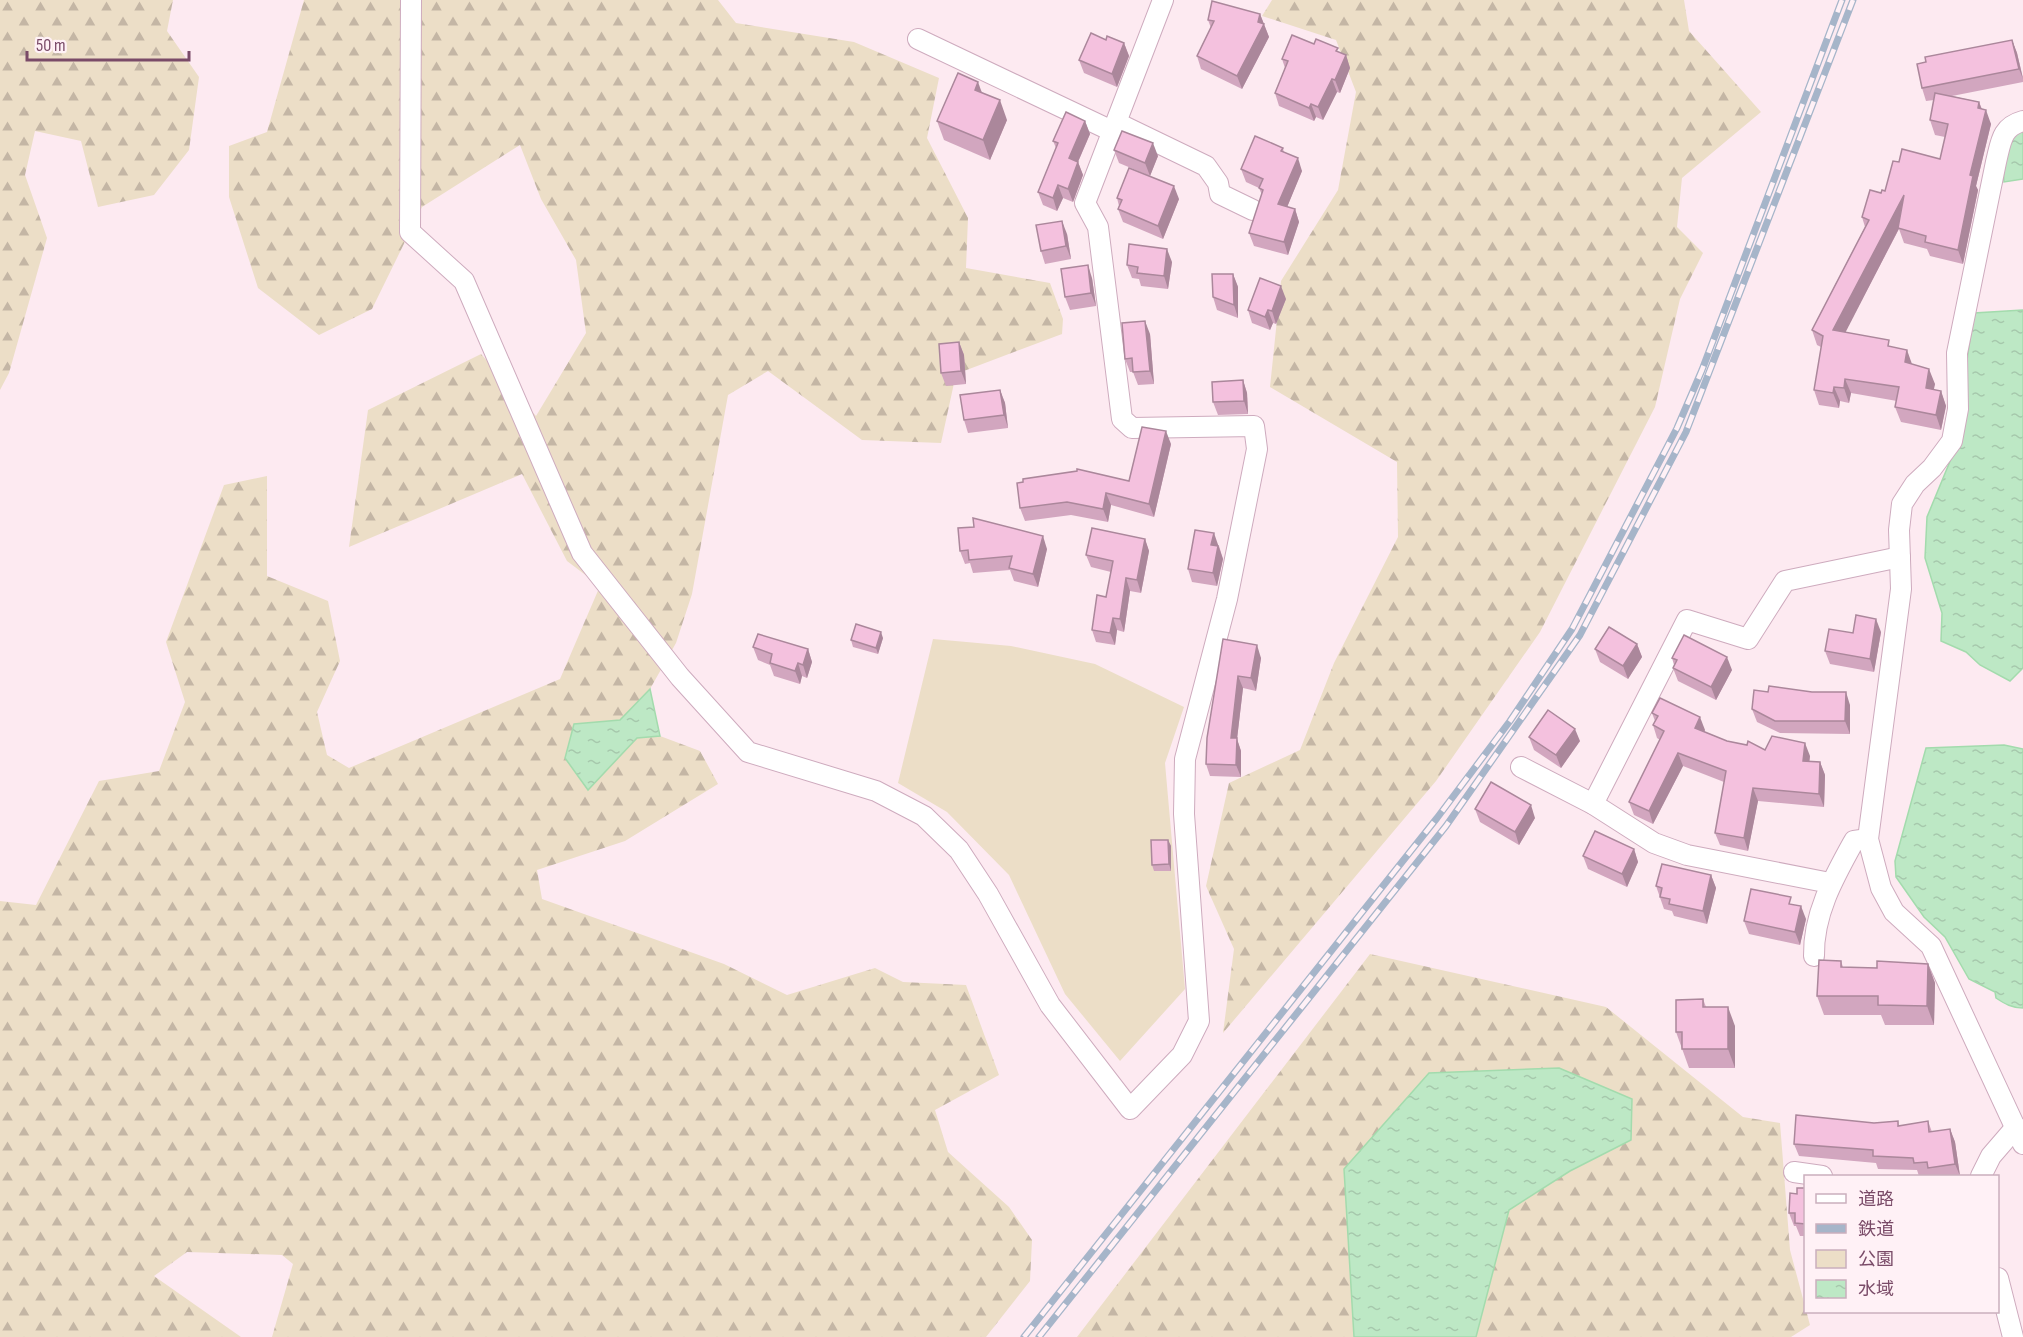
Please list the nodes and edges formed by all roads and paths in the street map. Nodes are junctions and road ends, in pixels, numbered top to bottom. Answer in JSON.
{"nodes":[{"id":1,"x":411,"y":0,"type":"edge"},
{"id":2,"x":1163,"y":0,"type":"edge"},
{"id":3,"x":918,"y":39,"type":"dead end"},
{"id":4,"x":2023,"y":121,"type":"edge"},
{"id":5,"x":1115,"y":127,"type":"junction"},
{"id":6,"x":1253,"y":210,"type":"dead end"},
{"id":7,"x":1900,"y":557,"type":"junction"},
{"id":8,"x":1521,"y":767,"type":"dead end"},
{"id":9,"x":1593,"y":804,"type":"junction"},
{"id":10,"x":1868,"y":839,"type":"junction"},
{"id":11,"x":1830,"y":883,"type":"junction"},
{"id":12,"x":1814,"y":956,"type":"dead end"},
{"id":13,"x":2020,"y":1136,"type":"edge"},
{"id":14,"x":1794,"y":1172,"type":"dead end"},
{"id":15,"x":1815,"y":1175,"type":"edge"},
{"id":16,"x":1982,"y":1175,"type":"edge"},
{"id":17,"x":1999,"y":1282,"type":"edge"},
{"id":18,"x":2013,"y":1337,"type":"edge"}],
"edges":[{"from":1,"to":5,"type":"street"},
{"from":2,"to":5,"type":"street"},
{"from":3,"to":5,"type":"street"},
{"from":4,"to":7,"type":"street"},
{"from":5,"to":6,"type":"street"},
{"from":7,"to":9,"type":"street"},
{"from":7,"to":10,"type":"street"},
{"from":8,"to":9,"type":"street"},
{"from":9,"to":11,"type":"street"},
{"from":10,"to":11,"type":"street"},
{"from":10,"to":13,"type":"street"},
{"from":11,"to":12,"type":"street"},
{"from":13,"to":16,"type":"street"},
{"from":14,"to":15,"type":"street"},
{"from":17,"to":18,"type":"street"}]}
